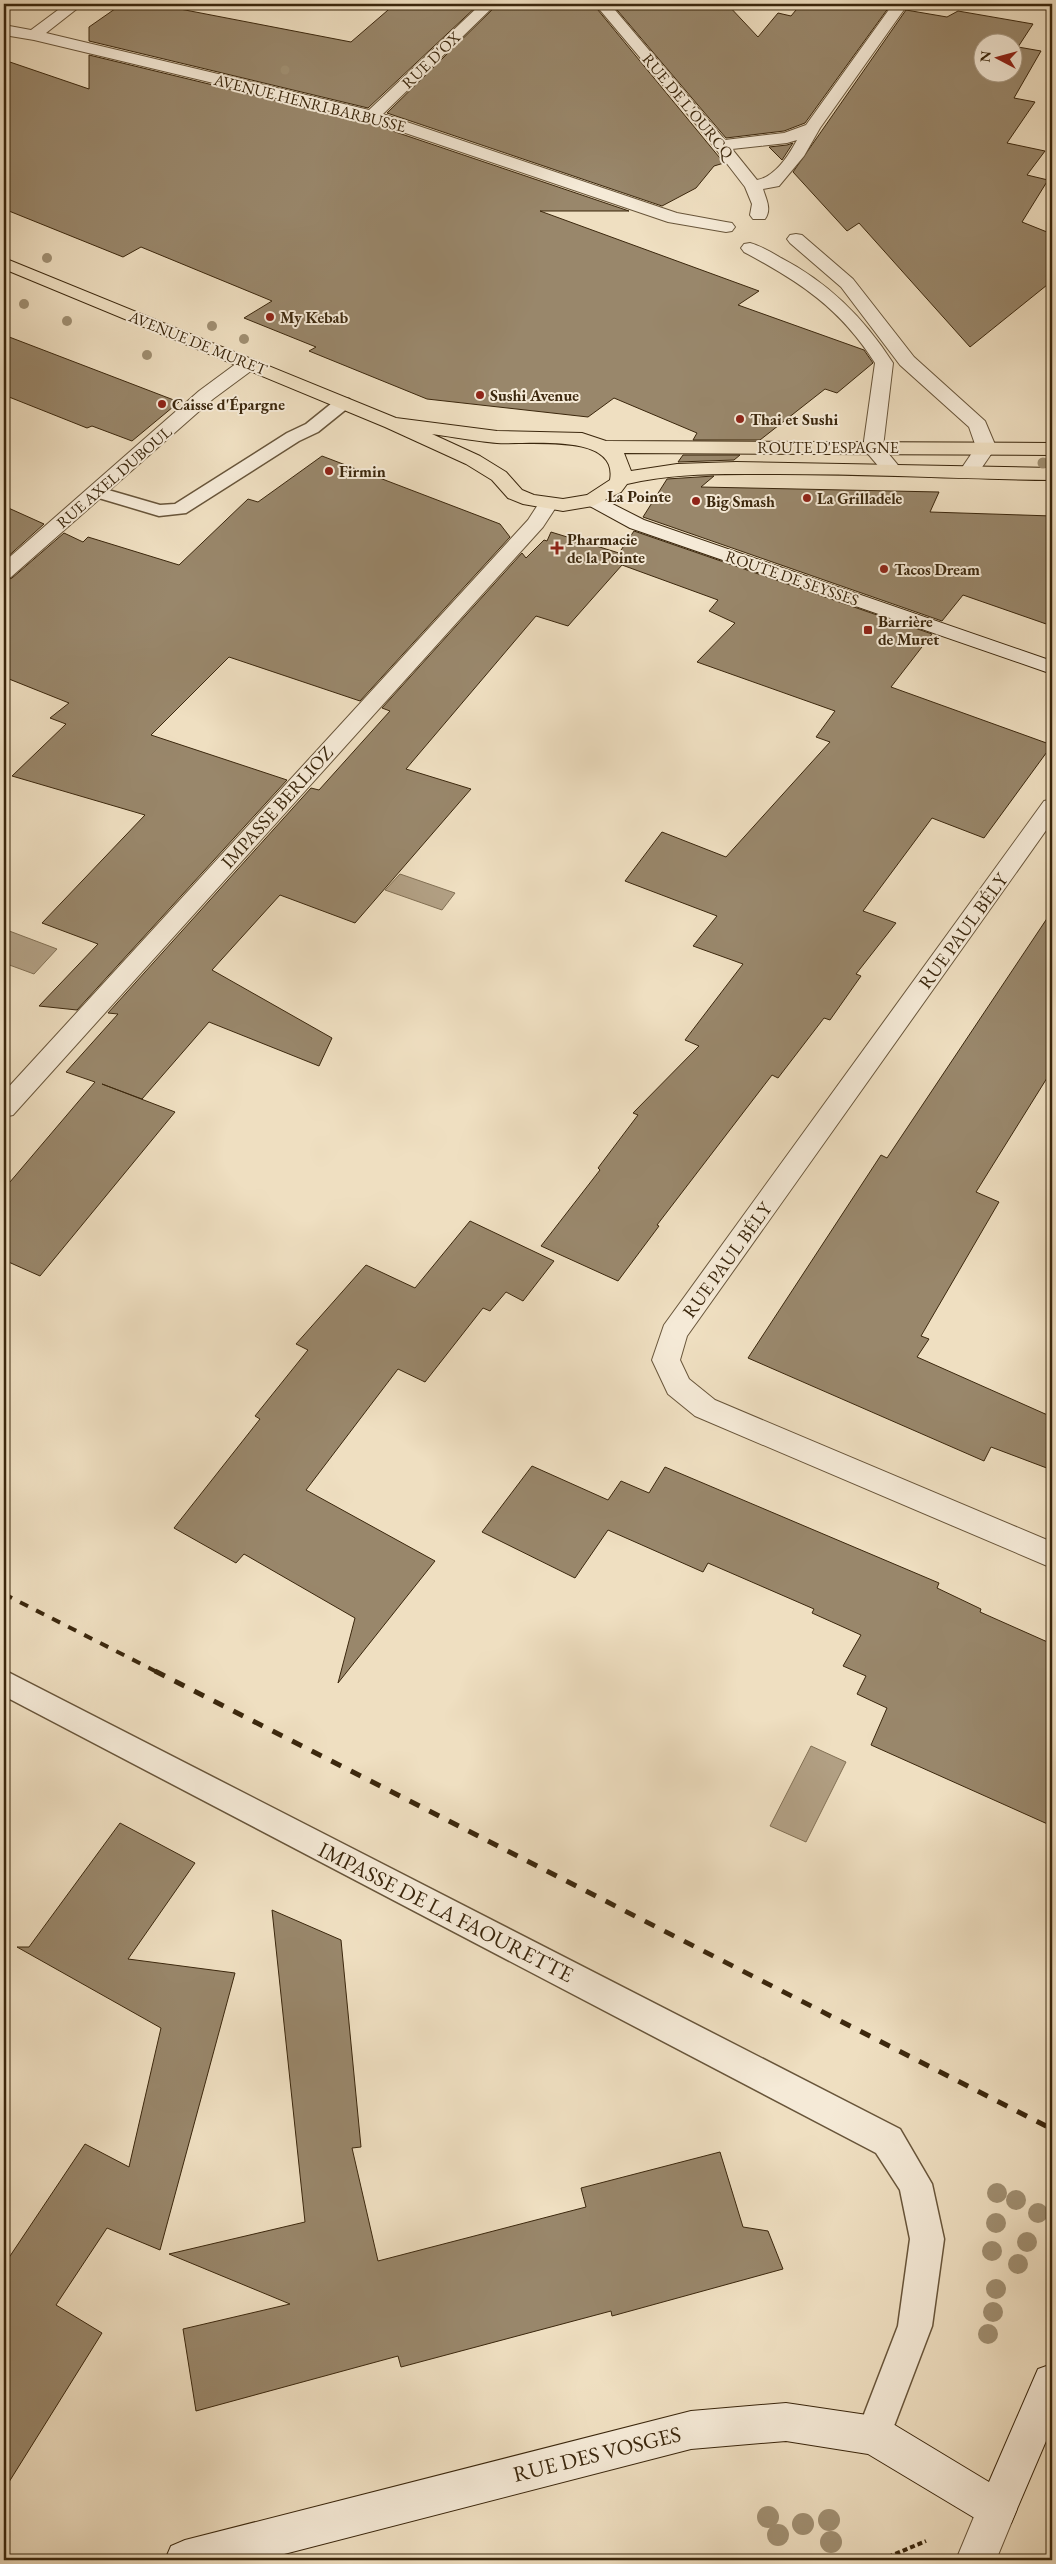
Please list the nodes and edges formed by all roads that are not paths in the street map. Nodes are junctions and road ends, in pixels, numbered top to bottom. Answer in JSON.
{"nodes":[{"id":1,"x":75,"y":4,"type":"edge"},
{"id":2,"x":489,"y":4,"type":"edge"},
{"id":3,"x":602,"y":4,"type":"edge"},
{"id":4,"x":900,"y":4,"type":"edge"},
{"id":5,"x":4,"y":30,"type":"edge"},
{"id":6,"x":34,"y":35,"type":"junction"},
{"id":7,"x":372,"y":116,"type":"junction"},
{"id":8,"x":812,"y":128,"type":"junction"},
{"id":9,"x":721,"y":144,"type":"junction"},
{"id":10,"x":753,"y":186,"type":"junction"},
{"id":11,"x":762,"y":222,"type":"junction"},
{"id":12,"x":750,"y":248,"type":"junction"},
{"id":13,"x":4,"y":263,"type":"edge"},
{"id":14,"x":248,"y":364,"type":"junction"},
{"id":15,"x":343,"y":403,"type":"junction"},
{"id":16,"x":392,"y":423,"type":"junction"},
{"id":17,"x":542,"y":438,"type":"junction"},
{"id":18,"x":604,"y":447,"type":"junction"},
{"id":19,"x":986,"y":447,"type":"junction"},
{"id":20,"x":873,"y":448,"type":"junction"},
{"id":21,"x":1052,"y":449,"type":"edge"},
{"id":22,"x":892,"y":470,"type":"junction"},
{"id":23,"x":969,"y":472,"type":"junction"},
{"id":24,"x":1052,"y":474,"type":"edge"},
{"id":25,"x":499,"y":476,"type":"junction"},
{"id":26,"x":620,"y":480,"type":"junction"},
{"id":27,"x":98,"y":492,"type":"junction"},
{"id":28,"x":592,"y":500,"type":"junction"},
{"id":29,"x":548,"y":504,"type":"junction"},
{"id":30,"x":4,"y":573,"type":"edge"},
{"id":31,"x":1052,"y":668,"type":"edge"},
{"id":32,"x":1052,"y":806,"type":"edge"},
{"id":33,"x":4,"y":1108,"type":"edge"},
{"id":34,"x":1052,"y":1555,"type":"edge"},
{"id":35,"x":4,"y":1682,"type":"edge"},
{"id":36,"x":1052,"y":2383,"type":"edge"},
{"id":37,"x":874,"y":2435,"type":"junction"},
{"id":38,"x":997,"y":2509,"type":"junction"},
{"id":39,"x":185,"y":2560,"type":"edge"},
{"id":40,"x":976,"y":2560,"type":"edge"}],
"edges":[{"from":1,"to":6,"type":"street"},
{"from":2,"to":7,"type":"street","name":"RUE D'OX"},
{"from":3,"to":9,"type":"street","name":"RUE DE L'OURCQ"},
{"from":4,"to":8,"type":"street"},
{"from":5,"to":6,"type":"street","name":"AVENUE HENRI BARBUSSE"},
{"from":6,"to":7,"type":"street","name":"AVENUE HENRI BARBUSSE"},
{"from":7,"to":11,"type":"street","name":"AVENUE HENRI BARBUSSE"},
{"from":8,"to":9,"type":"street"},
{"from":8,"to":10,"type":"street"},
{"from":9,"to":10,"type":"street","name":"RUE DE L'OURCQ"},
{"from":10,"to":11,"type":"street","name":"RUE DE L'OURCQ"},
{"from":11,"to":12,"type":"street"},
{"from":11,"to":12,"type":"street"},
{"from":11,"to":19,"type":"street"},
{"from":12,"to":20,"type":"street"},
{"from":13,"to":14,"type":"main road","name":"AVENUE DE MURET"},
{"from":14,"to":15,"type":"main road","name":"AVENUE DE MURET"},
{"from":14,"to":27,"type":"street","name":"RUE AXEL DUBOUL"},
{"from":15,"to":16,"type":"main road","name":"AVENUE DE MURET"},
{"from":15,"to":27,"type":"lane"},
{"from":16,"to":17,"type":"main road","name":"AVENUE DE MURET"},
{"from":16,"to":25,"type":"main road","name":"AVENUE DE MURET"},
{"from":17,"to":18,"type":"main road"},
{"from":17,"to":25,"type":"main road"},
{"from":18,"to":20,"type":"main road","name":"ROUTE D'ESPAGNE"},
{"from":18,"to":26,"type":"main road"},
{"from":19,"to":20,"type":"main road","name":"ROUTE D'ESPAGNE"},
{"from":19,"to":21,"type":"main road","name":"ROUTE D'ESPAGNE"},
{"from":19,"to":23,"type":"street"},
{"from":20,"to":22,"type":"street"},
{"from":22,"to":23,"type":"main road","name":"ROUTE D'ESPAGNE"},
{"from":22,"to":26,"type":"main road","name":"ROUTE D'ESPAGNE"},
{"from":23,"to":24,"type":"main road","name":"ROUTE D'ESPAGNE"},
{"from":25,"to":29,"type":"main road"},
{"from":26,"to":28,"type":"main road"},
{"from":27,"to":30,"type":"street","name":"RUE AXEL DUBOUL"},
{"from":28,"to":29,"type":"main road"},
{"from":28,"to":31,"type":"street","name":"ROUTE DE SEYSSES"},
{"from":29,"to":33,"type":"street","name":"IMPASSE BERLIOZ"},
{"from":32,"to":34,"type":"street","name":"RUE PAUL BÉLY"},
{"from":35,"to":37,"type":"lane","name":"IMPASSE DE LA FAOURETTE"},
{"from":36,"to":38,"type":"street"},
{"from":37,"to":38,"type":"street","name":"RUE DES VOSGES"},
{"from":37,"to":39,"type":"street","name":"RUE DES VOSGES"},
{"from":38,"to":40,"type":"street"}]}
